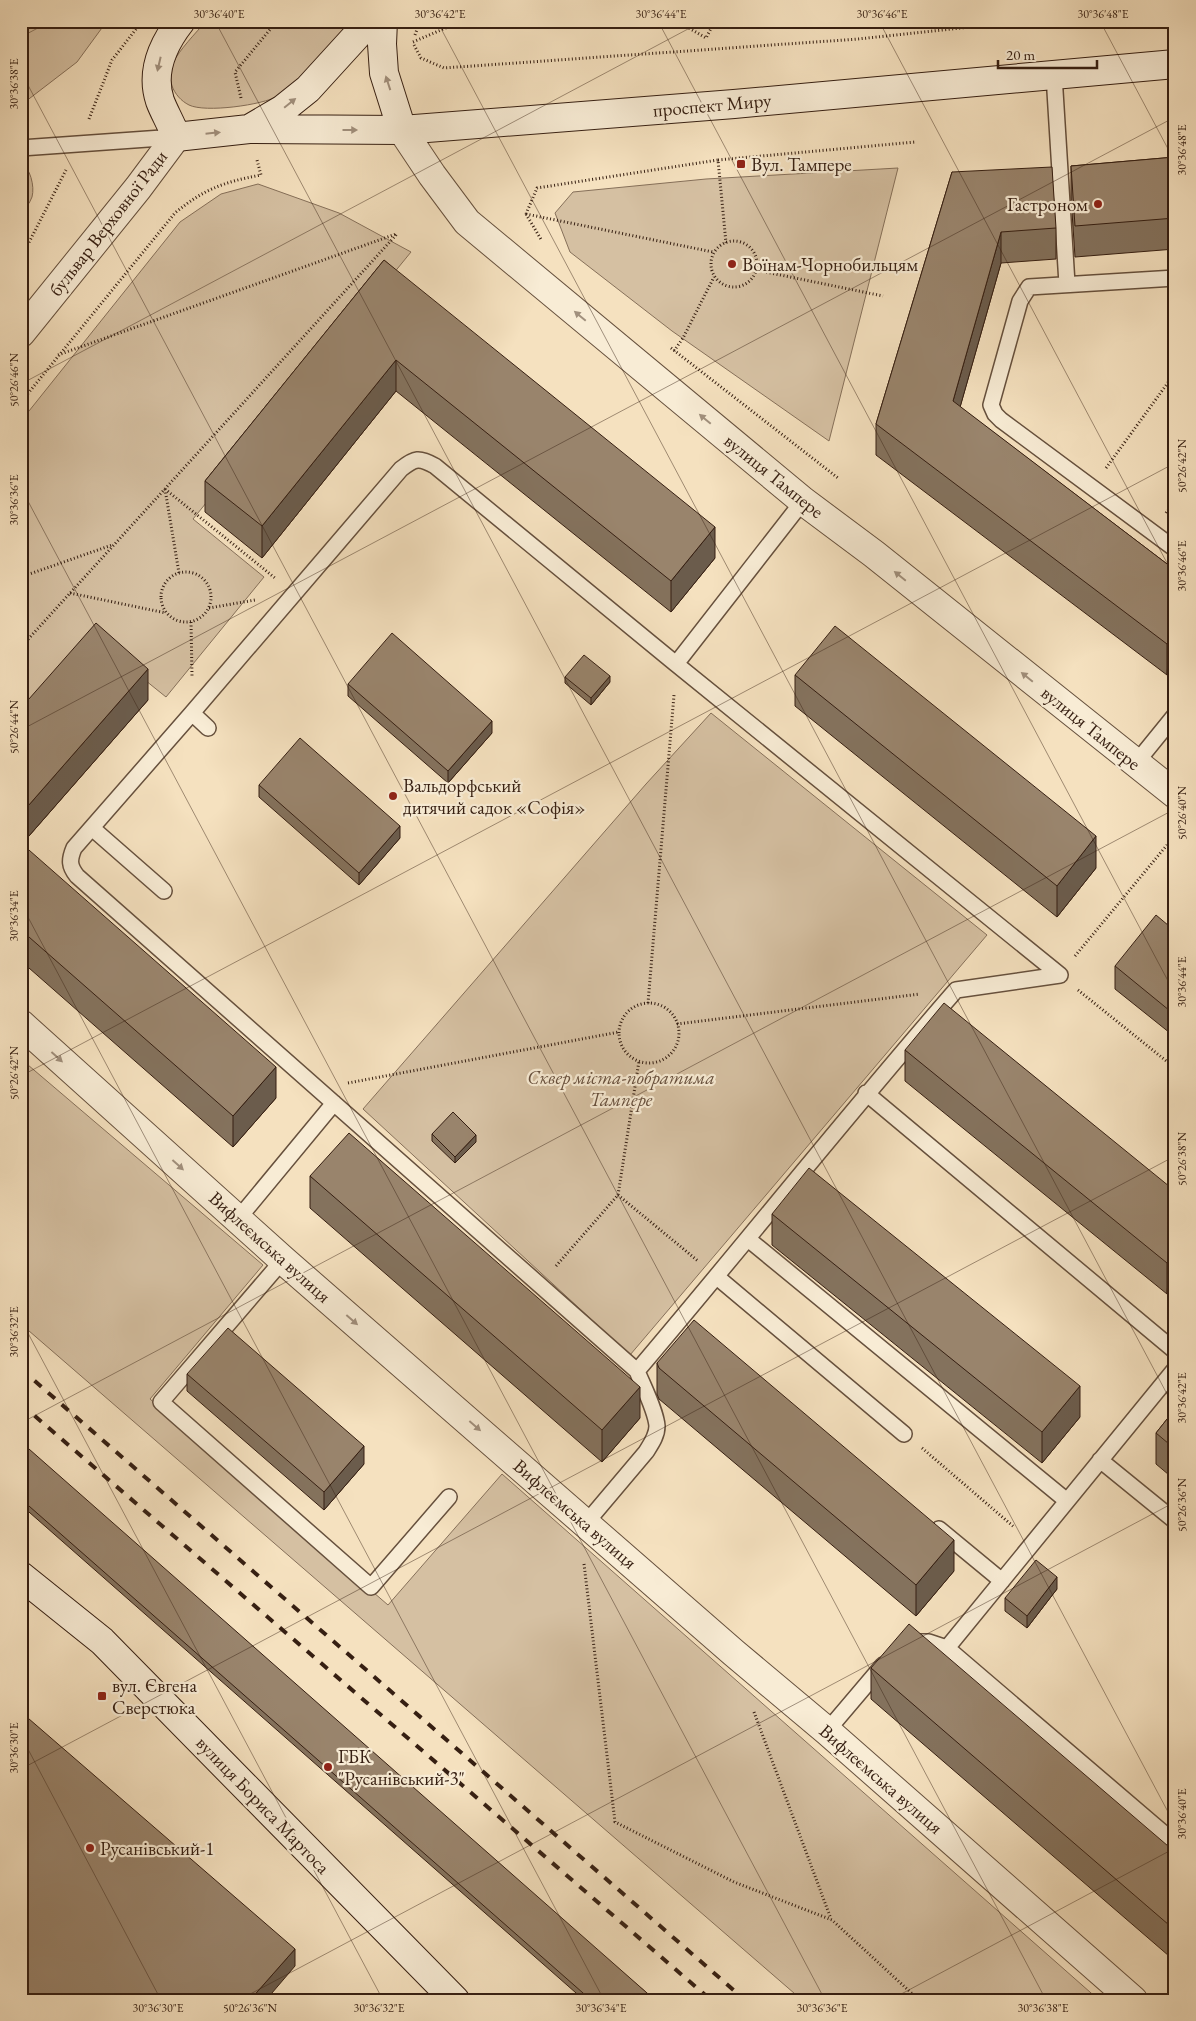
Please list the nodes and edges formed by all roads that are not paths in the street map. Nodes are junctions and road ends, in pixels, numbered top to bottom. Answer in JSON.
{"nodes":[{"id":1,"x":181,"y":21,"type":"edge"},
{"id":2,"x":370,"y":21,"type":"edge"},
{"id":3,"x":383,"y":21,"type":"edge"},
{"id":4,"x":1175,"y":64,"type":"edge"},
{"id":5,"x":1054,"y":75,"type":"junction"},
{"id":6,"x":249,"y":129,"type":"junction"},
{"id":7,"x":402,"y":130,"type":"junction"},
{"id":8,"x":176,"y":136,"type":"junction"},
{"id":9,"x":21,"y":148,"type":"edge"},
{"id":10,"x":1175,"y":278,"type":"edge"},
{"id":11,"x":1067,"y":284,"type":"junction"},
{"id":12,"x":21,"y":333,"type":"edge"},
{"id":13,"x":803,"y":501,"type":"junction"},
{"id":14,"x":1175,"y":549,"type":"edge"},
{"id":15,"x":676,"y":664,"type":"junction"},
{"id":16,"x":192,"y":713,"type":"junction"},
{"id":17,"x":1175,"y":715,"type":"edge"},
{"id":18,"x":208,"y":728,"type":"dead end"},
{"id":19,"x":1136,"y":764,"type":"junction"},
{"id":20,"x":1175,"y":794,"type":"edge"},
{"id":21,"x":92,"y":828,"type":"junction"},
{"id":22,"x":164,"y":891,"type":"dead end"},
{"id":23,"x":21,"y":1024,"type":"edge"},
{"id":24,"x":866,"y":1093,"type":"junction"},
{"id":25,"x":334,"y":1103,"type":"junction"},
{"id":26,"x":238,"y":1219,"type":"junction"},
{"id":27,"x":748,"y":1239,"type":"junction"},
{"id":28,"x":283,"y":1260,"type":"junction"},
{"id":29,"x":717,"y":1277,"type":"junction"},
{"id":30,"x":685,"y":1314,"type":"junction"},
{"id":31,"x":700,"y":1326,"type":"edge"},
{"id":32,"x":1175,"y":1351,"type":"edge"},
{"id":33,"x":1175,"y":1369,"type":"edge"},
{"id":34,"x":637,"y":1371,"type":"junction"},
{"id":35,"x":904,"y":1434,"type":"road end"},
{"id":36,"x":1100,"y":1460,"type":"junction"},
{"id":37,"x":449,"y":1497,"type":"dead end"},
{"id":38,"x":1067,"y":1501,"type":"junction"},
{"id":39,"x":927,"y":1519,"type":"edge"},
{"id":40,"x":1175,"y":1521,"type":"edge"},
{"id":41,"x":586,"y":1523,"type":"junction"},
{"id":42,"x":21,"y":1576,"type":"edge"},
{"id":43,"x":1002,"y":1581,"type":"junction"},
{"id":44,"x":901,"y":1646,"type":"edge"},
{"id":45,"x":947,"y":1648,"type":"junction"},
{"id":46,"x":890,"y":1657,"type":"edge"},
{"id":47,"x":827,"y":1731,"type":"junction"},
{"id":48,"x":1175,"y":1843,"type":"edge"},
{"id":49,"x":454,"y":2000,"type":"edge"},
{"id":50,"x":1133,"y":2000,"type":"edge"}],
"edges":[{"from":1,"to":8,"type":"street","name":"бульвар Верховної Ради","one_way":true},
{"from":6,"to":2,"type":"street","name":"бульвар Верховної Ради","one_way":true},
{"from":7,"to":3,"type":"street","one_way":true},
{"from":4,"to":5,"type":"street","name":"проспект Миру"},
{"from":5,"to":7,"type":"street","name":"проспект Миру"},
{"from":5,"to":11,"type":"lane"},
{"from":6,"to":7,"type":"street","name":"проспект Миру","one_way":true},
{"from":8,"to":6,"type":"street","name":"бульвар Верховної Ради","one_way":true},
{"from":13,"to":7,"type":"street","name":"вулиця Тампере","one_way":true},
{"from":8,"to":9,"type":"lane"},
{"from":8,"to":12,"type":"street","name":"бульвар Верховної Ради"},
{"from":10,"to":11,"type":"lane"},
{"from":11,"to":14,"type":"lane"},
{"from":13,"to":15,"type":"lane"},
{"from":19,"to":13,"type":"street","name":"вулиця Тампере","one_way":true},
{"from":15,"to":16,"type":"lane"},
{"from":15,"to":24,"type":"lane"},
{"from":16,"to":18,"type":"lane"},
{"from":16,"to":21,"type":"lane"},
{"from":17,"to":19,"type":"lane"},
{"from":19,"to":20,"type":"street","name":"вулиця Тампере"},
{"from":21,"to":22,"type":"lane"},
{"from":21,"to":25,"type":"lane"},
{"from":23,"to":26,"type":"street","name":"Вифлеємська вулиця","one_way":true},
{"from":24,"to":27,"type":"lane"},
{"from":24,"to":32,"type":"lane"},
{"from":25,"to":26,"type":"lane"},
{"from":25,"to":34,"type":"lane"},
{"from":26,"to":28,"type":"street","name":"Вифлеємська вулиця"},
{"from":27,"to":29,"type":"lane"},
{"from":27,"to":38,"type":"lane"},
{"from":28,"to":37,"type":"lane"},
{"from":28,"to":41,"type":"street","name":"Вифлеємська вулиця","one_way":true},
{"from":29,"to":30,"type":"lane"},
{"from":29,"to":35,"type":"lane"},
{"from":30,"to":31,"type":"lane"},
{"from":30,"to":34,"type":"lane"},
{"from":33,"to":36,"type":"lane"},
{"from":34,"to":41,"type":"lane"},
{"from":36,"to":38,"type":"lane"},
{"from":36,"to":40,"type":"lane"},
{"from":38,"to":43,"type":"lane"},
{"from":39,"to":43,"type":"lane"},
{"from":41,"to":47,"type":"street","name":"Вифлеємська вулиця"},
{"from":42,"to":49,"type":"street","name":"вулиця Бориса Мартоса"},
{"from":43,"to":45,"type":"lane"},
{"from":44,"to":45,"type":"lane"},
{"from":45,"to":48,"type":"lane"},
{"from":46,"to":47,"type":"lane"},
{"from":47,"to":50,"type":"street","name":"Вифлеємська вулиця"}]}
